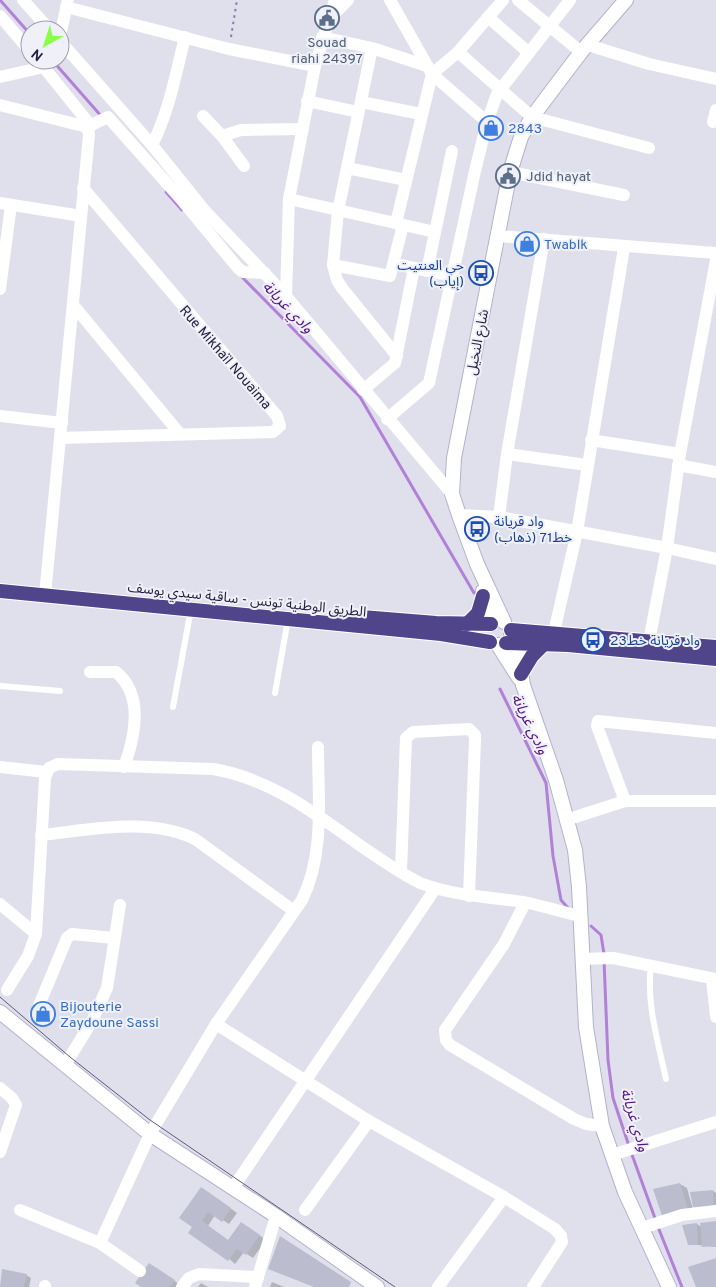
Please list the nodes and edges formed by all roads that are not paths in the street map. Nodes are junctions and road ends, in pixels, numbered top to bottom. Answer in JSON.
{"nodes":[{"id":1,"x":23,"y":0,"type":"edge"},
{"id":2,"x":335,"y":0,"type":"edge"},
{"id":3,"x":348,"y":0,"type":"edge"},
{"id":4,"x":390,"y":0,"type":"edge"},
{"id":5,"x":503,"y":0,"type":"edge"},
{"id":6,"x":518,"y":0,"type":"edge"},
{"id":7,"x":570,"y":0,"type":"edge"},
{"id":8,"x":626,"y":0,"type":"edge"},
{"id":9,"x":67,"y":4,"type":"edge"},
{"id":10,"x":0,"y":16,"type":"edge"},
{"id":11,"x":332,"y":16,"type":"junction"},
{"id":12,"x":488,"y":17,"type":"junction"},
{"id":13,"x":41,"y":20,"type":"edge"},
{"id":14,"x":64,"y":20,"type":"edge"},
{"id":15,"x":550,"y":27,"type":"junction"},
{"id":16,"x":185,"y":37,"type":"junction"},
{"id":17,"x":322,"y":37,"type":"junction"},
{"id":18,"x":20,"y":39,"type":"edge"},
{"id":19,"x":372,"y":48,"type":"junction"},
{"id":20,"x":584,"y":48,"type":"junction"},
{"id":21,"x":70,"y":52,"type":"edge"},
{"id":22,"x":458,"y":52,"type":"junction"},
{"id":23,"x":529,"y":53,"type":"junction"},
{"id":24,"x":315,"y":66,"type":"junction"},
{"id":25,"x":22,"y":70,"type":"edge"},
{"id":26,"x":46,"y":70,"type":"edge"},
{"id":27,"x":429,"y":70,"type":"junction"},
{"id":28,"x":0,"y":77,"type":"edge"},
{"id":29,"x":716,"y":79,"type":"edge"},
{"id":30,"x":500,"y":88,"type":"junction"},
{"id":31,"x":308,"y":101,"type":"junction"},
{"id":32,"x":0,"y":105,"type":"edge"},
{"id":33,"x":359,"y":107,"type":"junction"},
{"id":34,"x":119,"y":108,"type":"junction"},
{"id":35,"x":421,"y":114,"type":"junction"},
{"id":36,"x":108,"y":116,"type":"junction"},
{"id":37,"x":202,"y":116,"type":"dead end"},
{"id":38,"x":532,"y":117,"type":"junction"},
{"id":39,"x":487,"y":122,"type":"junction"},
{"id":40,"x":89,"y":127,"type":"junction"},
{"id":41,"x":302,"y":129,"type":"junction"},
{"id":42,"x":222,"y":136,"type":"junction"},
{"id":43,"x":152,"y":145,"type":"junction"},
{"id":44,"x":648,"y":148,"type":"dead end"},
{"id":45,"x":452,"y":151,"type":"dead end"},
{"id":46,"x":244,"y":166,"type":"dead end"},
{"id":47,"x":347,"y":168,"type":"junction"},
{"id":48,"x":510,"y":172,"type":"junction"},
{"id":49,"x":406,"y":180,"type":"junction"},
{"id":50,"x":83,"y":188,"type":"junction"},
{"id":51,"x":624,"y":195,"type":"dead end"},
{"id":52,"x":289,"y":198,"type":"junction"},
{"id":53,"x":5,"y":204,"type":"edge"},
{"id":54,"x":338,"y":211,"type":"junction"},
{"id":55,"x":81,"y":216,"type":"junction"},
{"id":56,"x":399,"y":224,"type":"junction"},
{"id":57,"x":435,"y":232,"type":"junction"},
{"id":58,"x":498,"y":236,"type":"junction"},
{"id":59,"x":544,"y":239,"type":"junction"},
{"id":60,"x":624,"y":248,"type":"junction"},
{"id":61,"x":716,"y":253,"type":"edge"},
{"id":62,"x":716,"y":260,"type":"edge"},
{"id":63,"x":395,"y":264,"type":"junction"},
{"id":64,"x":333,"y":265,"type":"junction"},
{"id":65,"x":414,"y":268,"type":"junction"},
{"id":66,"x":427,"y":271,"type":"junction"},
{"id":67,"x":265,"y":273,"type":"junction"},
{"id":68,"x":453,"y":276,"type":"junction"},
{"id":69,"x":0,"y":289,"type":"edge"},
{"id":70,"x":286,"y":296,"type":"junction"},
{"id":71,"x":74,"y":306,"type":"junction"},
{"id":72,"x":398,"y":356,"type":"junction"},
{"id":73,"x":363,"y":390,"type":"junction"},
{"id":74,"x":0,"y":416,"type":"edge"},
{"id":75,"x":387,"y":419,"type":"junction"},
{"id":76,"x":62,"y":423,"type":"junction"},
{"id":77,"x":180,"y":434,"type":"junction"},
{"id":78,"x":60,"y":438,"type":"junction"},
{"id":79,"x":591,"y":440,"type":"junction"},
{"id":80,"x":507,"y":454,"type":"junction"},
{"id":81,"x":679,"y":459,"type":"junction"},
{"id":82,"x":587,"y":465,"type":"junction"},
{"id":83,"x":716,"y":472,"type":"edge"},
{"id":84,"x":452,"y":494,"type":"junction"},
{"id":85,"x":458,"y":515,"type":"junction"},
{"id":86,"x":499,"y":517,"type":"junction"},
{"id":87,"x":577,"y":532,"type":"junction"},
{"id":88,"x":667,"y":548,"type":"junction"},
{"id":89,"x":716,"y":559,"type":"edge"},
{"id":90,"x":477,"y":564,"type":"junction"},
{"id":91,"x":0,"y":583,"type":"edge"},
{"id":92,"x":0,"y":591,"type":"edge"},
{"id":93,"x":46,"y":591,"type":"junction"},
{"id":94,"x":484,"y":596,"type":"junction"},
{"id":95,"x":191,"y":609,"type":"junction"},
{"id":96,"x":288,"y":619,"type":"junction"},
{"id":97,"x":467,"y":624,"type":"junction"},
{"id":98,"x":554,"y":632,"type":"junction"},
{"id":99,"x":503,"y":636,"type":"junction"},
{"id":100,"x":649,"y":641,"type":"junction"},
{"id":101,"x":542,"y":646,"type":"junction"},
{"id":102,"x":716,"y":647,"type":"edge"},
{"id":103,"x":716,"y":659,"type":"edge"},
{"id":104,"x":90,"y":672,"type":"dead end"},
{"id":105,"x":522,"y":679,"type":"junction"},
{"id":106,"x":0,"y":686,"type":"edge"},
{"id":107,"x":60,"y":691,"type":"dead end"},
{"id":108,"x":275,"y":693,"type":"dead end"},
{"id":109,"x":173,"y":707,"type":"dead end"},
{"id":110,"x":716,"y":733,"type":"edge"},
{"id":111,"x":318,"y":747,"type":"dead end"},
{"id":112,"x":0,"y":767,"type":"edge"},
{"id":113,"x":124,"y":767,"type":"junction"},
{"id":114,"x":46,"y":772,"type":"junction"},
{"id":115,"x":625,"y":801,"type":"junction"},
{"id":116,"x":716,"y":801,"type":"edge"},
{"id":117,"x":318,"y":817,"type":"junction"},
{"id":118,"x":566,"y":820,"type":"junction"},
{"id":119,"x":41,"y":835,"type":"junction"},
{"id":120,"x":401,"y":870,"type":"junction"},
{"id":121,"x":435,"y":889,"type":"junction"},
{"id":122,"x":469,"y":896,"type":"junction"},
{"id":123,"x":524,"y":903,"type":"junction"},
{"id":124,"x":0,"y":904,"type":"edge"},
{"id":125,"x":120,"y":905,"type":"dead end"},
{"id":126,"x":294,"y":911,"type":"junction"},
{"id":127,"x":580,"y":916,"type":"junction"},
{"id":128,"x":36,"y":934,"type":"junction"},
{"id":129,"x":114,"y":938,"type":"junction"},
{"id":130,"x":582,"y":959,"type":"junction"},
{"id":131,"x":651,"y":965,"type":"junction"},
{"id":132,"x":714,"y":979,"type":"edge"},
{"id":133,"x":7,"y":990,"type":"dead end"},
{"id":134,"x":0,"y":1012,"type":"edge"},
{"id":135,"x":35,"y":1014,"type":"dead end"},
{"id":136,"x":716,"y":1017,"type":"edge"},
{"id":137,"x":216,"y":1024,"type":"junction"},
{"id":138,"x":64,"y":1064,"type":"junction"},
{"id":139,"x":666,"y":1079,"type":"dead end"},
{"id":140,"x":305,"y":1081,"type":"junction"},
{"id":141,"x":0,"y":1088,"type":"edge"},
{"id":142,"x":369,"y":1121,"type":"junction"},
{"id":143,"x":716,"y":1122,"type":"edge"},
{"id":144,"x":602,"y":1126,"type":"junction"},
{"id":145,"x":150,"y":1134,"type":"junction"},
{"id":146,"x":0,"y":1152,"type":"edge"},
{"id":147,"x":612,"y":1155,"type":"junction"},
{"id":148,"x":233,"y":1188,"type":"junction"},
{"id":149,"x":504,"y":1197,"type":"junction"},
{"id":150,"x":20,"y":1210,"type":"dead end"},
{"id":151,"x":305,"y":1210,"type":"dead end"},
{"id":152,"x":716,"y":1211,"type":"edge"},
{"id":153,"x":276,"y":1216,"type":"junction"},
{"id":154,"x":651,"y":1225,"type":"junction"},
{"id":155,"x":100,"y":1243,"type":"junction"},
{"id":156,"x":140,"y":1271,"type":"dead end"},
{"id":157,"x":257,"y":1282,"type":"edge"},
{"id":158,"x":182,"y":1287,"type":"edge"},
{"id":159,"x":377,"y":1287,"type":"edge"},
{"id":160,"x":438,"y":1287,"type":"edge"},
{"id":161,"x":533,"y":1287,"type":"edge"},
{"id":162,"x":669,"y":1287,"type":"edge"}],
"edges":[{"from":1,"to":13,"type":"street"},
{"from":2,"to":11,"type":"street"},
{"from":3,"to":11,"type":"street"},
{"from":4,"to":27,"type":"street"},
{"from":5,"to":12,"type":"street"},
{"from":6,"to":15,"type":"street"},
{"from":7,"to":15,"type":"street"},
{"from":8,"to":20,"type":"main road","name":"شارع النخيل"},
{"from":9,"to":14,"type":"street"},
{"from":9,"to":16,"type":"street"},
{"from":10,"to":18,"type":"street"},
{"from":11,"to":17,"type":"street"},
{"from":12,"to":22,"type":"street"},
{"from":12,"to":23,"type":"street"},
{"from":15,"to":20,"type":"street"},
{"from":15,"to":23,"type":"street"},
{"from":16,"to":24,"type":"street"},
{"from":16,"to":43,"type":"street"},
{"from":17,"to":19,"type":"street"},
{"from":17,"to":24,"type":"street"},
{"from":19,"to":27,"type":"street"},
{"from":19,"to":33,"type":"street"},
{"from":20,"to":29,"type":"street"},
{"from":20,"to":38,"type":"main road","name":"شارع النخيل"},
{"from":21,"to":34,"type":"street"},
{"from":22,"to":27,"type":"street"},
{"from":22,"to":30,"type":"street"},
{"from":23,"to":30,"type":"street"},
{"from":24,"to":31,"type":"street"},
{"from":25,"to":28,"type":"street"},
{"from":26,"to":40,"type":"street"},
{"from":27,"to":35,"type":"street"},
{"from":27,"to":39,"type":"street"},
{"from":30,"to":38,"type":"street"},
{"from":30,"to":39,"type":"street"},
{"from":31,"to":33,"type":"street"},
{"from":31,"to":41,"type":"street"},
{"from":32,"to":40,"type":"street"},
{"from":33,"to":35,"type":"street"},
{"from":33,"to":47,"type":"street"},
{"from":34,"to":36,"type":"street"},
{"from":34,"to":43,"type":"street"},
{"from":35,"to":49,"type":"street"},
{"from":36,"to":40,"type":"street"},
{"from":36,"to":67,"type":"street"},
{"from":37,"to":42,"type":"street"},
{"from":38,"to":44,"type":"street"},
{"from":38,"to":48,"type":"main road","name":"شارع النخيل"},
{"from":39,"to":68,"type":"street"},
{"from":40,"to":50,"type":"street"},
{"from":41,"to":42,"type":"street"},
{"from":41,"to":52,"type":"street"},
{"from":42,"to":46,"type":"street"},
{"from":43,"to":67,"type":"street"},
{"from":45,"to":57,"type":"street"},
{"from":47,"to":49,"type":"street"},
{"from":47,"to":54,"type":"street"},
{"from":48,"to":51,"type":"street"},
{"from":48,"to":58,"type":"main road","name":"شارع النخيل"},
{"from":49,"to":56,"type":"street"},
{"from":50,"to":55,"type":"street"},
{"from":50,"to":77,"type":"street","name":"Rue Mikhaïl Nouaima"},
{"from":52,"to":54,"type":"street"},
{"from":52,"to":70,"type":"street"},
{"from":53,"to":55,"type":"street"},
{"from":53,"to":69,"type":"street"},
{"from":54,"to":56,"type":"street"},
{"from":54,"to":64,"type":"street"},
{"from":55,"to":71,"type":"street"},
{"from":56,"to":57,"type":"street"},
{"from":56,"to":63,"type":"street"},
{"from":57,"to":66,"type":"street"},
{"from":58,"to":59,"type":"street"},
{"from":58,"to":84,"type":"main road","name":"شارع النخيل"},
{"from":59,"to":60,"type":"street"},
{"from":59,"to":80,"type":"street"},
{"from":60,"to":61,"type":"street"},
{"from":60,"to":79,"type":"street"},
{"from":62,"to":81,"type":"street"},
{"from":63,"to":64,"type":"street"},
{"from":63,"to":65,"type":"street"},
{"from":64,"to":72,"type":"street"},
{"from":65,"to":66,"type":"street"},
{"from":65,"to":72,"type":"street"},
{"from":66,"to":68,"type":"street"},
{"from":67,"to":70,"type":"street"},
{"from":68,"to":75,"type":"street"},
{"from":70,"to":73,"type":"street"},
{"from":71,"to":76,"type":"street"},
{"from":71,"to":77,"type":"street"},
{"from":72,"to":73,"type":"street"},
{"from":73,"to":75,"type":"street"},
{"from":74,"to":76,"type":"street"},
{"from":75,"to":84,"type":"street"},
{"from":76,"to":78,"type":"street"},
{"from":77,"to":78,"type":"street","name":"Rue Mikhaïl Nouaima"},
{"from":78,"to":93,"type":"street"},
{"from":79,"to":81,"type":"street"},
{"from":79,"to":82,"type":"street"},
{"from":80,"to":82,"type":"street"},
{"from":80,"to":86,"type":"street"},
{"from":81,"to":83,"type":"street"},
{"from":81,"to":88,"type":"street"},
{"from":82,"to":87,"type":"street"},
{"from":84,"to":85,"type":"main road","name":"شارع النخيل"},
{"from":85,"to":86,"type":"street"},
{"from":85,"to":90,"type":"main road","name":"شارع النخيل"},
{"from":86,"to":87,"type":"street"},
{"from":87,"to":88,"type":"street"},
{"from":87,"to":98,"type":"street"},
{"from":88,"to":89,"type":"street"},
{"from":88,"to":100,"type":"street"},
{"from":90,"to":94,"type":"main road"},
{"from":90,"to":99,"type":"main road","name":"شارع النخيل"},
{"from":91,"to":93,"type":"highway","name":"الطريق الوطنية تونس - ساقية سيدي يوسف"},
{"from":92,"to":93,"type":"highway","name":"الطريق الوطنية تونس - ساقية سيدي يوسف"},
{"from":93,"to":95,"type":"highway","name":"الطريق الوطنية تونس - ساقية سيدي يوسف"},
{"from":93,"to":97,"type":"highway","name":"الطريق الوطنية تونس - ساقية سيدي يوسف"},
{"from":94,"to":97,"type":"highway"},
{"from":94,"to":99,"type":"main road"},
{"from":95,"to":96,"type":"highway","name":"الطريق الوطنية تونس - ساقية سيدي يوسف"},
{"from":95,"to":109,"type":"lane"},
{"from":96,"to":99,"type":"highway","name":"الطريق الوطنية تونس - ساقية سيدي يوسف"},
{"from":96,"to":108,"type":"lane"},
{"from":97,"to":99,"type":"highway","name":"الطريق الوطنية تونس - ساقية سيدي يوسف"},
{"from":98,"to":99,"type":"highway","name":"الطريق الوطنية تونس - ساقية سيدي يوسف"},
{"from":98,"to":100,"type":"highway","name":"الطريق الوطنية تونس - ساقية سيدي يوسف"},
{"from":99,"to":101,"type":"highway","name":"الطريق الوطنية تونس - ساقية سيدي يوسف"},
{"from":99,"to":105,"type":"main road"},
{"from":99,"to":105,"type":"main road"},
{"from":100,"to":102,"type":"highway","name":"الطريق الوطنية تونس - ساقية سيدي يوسف"},
{"from":101,"to":103,"type":"highway","name":"الطريق الوطنية تونس - ساقية سيدي يوسف"},
{"from":101,"to":105,"type":"highway"},
{"from":104,"to":113,"type":"street"},
{"from":105,"to":118,"type":"main road"},
{"from":106,"to":107,"type":"lane"},
{"from":110,"to":115,"type":"street"},
{"from":111,"to":117,"type":"street"},
{"from":112,"to":114,"type":"street"},
{"from":113,"to":114,"type":"street"},
{"from":113,"to":117,"type":"street"},
{"from":114,"to":119,"type":"street"},
{"from":115,"to":116,"type":"street"},
{"from":115,"to":118,"type":"street"},
{"from":117,"to":120,"type":"street"},
{"from":117,"to":126,"type":"street"},
{"from":118,"to":127,"type":"main road"},
{"from":119,"to":126,"type":"street"},
{"from":119,"to":128,"type":"street"},
{"from":120,"to":121,"type":"street"},
{"from":120,"to":122,"type":"street"},
{"from":121,"to":122,"type":"street"},
{"from":121,"to":140,"type":"street"},
{"from":122,"to":123,"type":"street"},
{"from":123,"to":127,"type":"street"},
{"from":123,"to":144,"type":"street"},
{"from":124,"to":128,"type":"street"},
{"from":125,"to":129,"type":"street"},
{"from":126,"to":137,"type":"street"},
{"from":127,"to":130,"type":"main road"},
{"from":128,"to":133,"type":"street"},
{"from":129,"to":135,"type":"street"},
{"from":129,"to":138,"type":"street"},
{"from":130,"to":131,"type":"street"},
{"from":130,"to":144,"type":"main road"},
{"from":131,"to":132,"type":"street"},
{"from":131,"to":139,"type":"lane"},
{"from":132,"to":136,"type":"street"},
{"from":134,"to":138,"type":"main road"},
{"from":137,"to":140,"type":"street"},
{"from":137,"to":145,"type":"street"},
{"from":138,"to":145,"type":"main road"},
{"from":140,"to":142,"type":"street"},
{"from":140,"to":148,"type":"street"},
{"from":141,"to":146,"type":"street"},
{"from":142,"to":149,"type":"street"},
{"from":142,"to":151,"type":"street"},
{"from":143,"to":147,"type":"street"},
{"from":144,"to":147,"type":"main road"},
{"from":145,"to":148,"type":"main road"},
{"from":145,"to":155,"type":"street"},
{"from":147,"to":154,"type":"main road"},
{"from":148,"to":153,"type":"main road"},
{"from":149,"to":160,"type":"street"},
{"from":149,"to":161,"type":"street"},
{"from":150,"to":155,"type":"street"},
{"from":152,"to":154,"type":"street"},
{"from":153,"to":157,"type":"street"},
{"from":153,"to":159,"type":"main road"},
{"from":154,"to":162,"type":"main road"},
{"from":155,"to":156,"type":"street"},
{"from":157,"to":158,"type":"street"}]}
